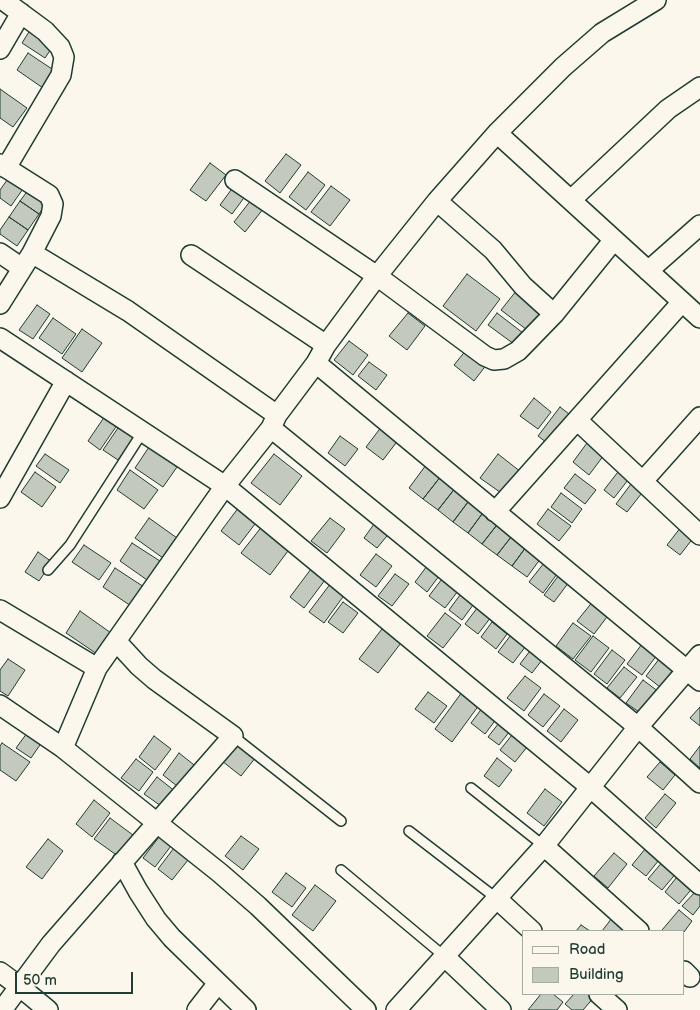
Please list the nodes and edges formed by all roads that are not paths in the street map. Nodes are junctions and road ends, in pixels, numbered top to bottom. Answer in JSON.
{"nodes":[{"id":1,"x":3,"y":0,"type":"edge"},
{"id":2,"x":656,"y":0,"type":"edge"},
{"id":3,"x":21,"y":13,"type":"junction"},
{"id":4,"x":0,"y":49,"type":"edge"},
{"id":5,"x":700,"y":87,"type":"edge"},
{"id":6,"x":497,"y":133,"type":"junction"},
{"id":7,"x":3,"y":166,"type":"edge"},
{"id":8,"x":235,"y":180,"type":"dead end"},
{"id":9,"x":571,"y":200,"type":"junction"},
{"id":10,"x":437,"y":201,"type":"junction"},
{"id":11,"x":700,"y":225,"type":"edge"},
{"id":12,"x":614,"y":241,"type":"junction"},
{"id":13,"x":0,"y":253,"type":"edge"},
{"id":14,"x":191,"y":255,"type":"dead end"},
{"id":15,"x":27,"y":260,"type":"junction"},
{"id":16,"x":648,"y":271,"type":"junction"},
{"id":17,"x":377,"y":276,"type":"junction"},
{"id":18,"x":682,"y":302,"type":"junction"},
{"id":19,"x":0,"y":304,"type":"edge"},
{"id":20,"x":554,"y":314,"type":"junction"},
{"id":21,"x":700,"y":318,"type":"edge"},
{"id":22,"x":0,"y":338,"type":"edge"},
{"id":23,"x":326,"y":345,"type":"junction"},
{"id":24,"x":316,"y":363,"type":"junction"},
{"id":25,"x":66,"y":381,"type":"junction"},
{"id":26,"x":700,"y":417,"type":"edge"},
{"id":27,"x":578,"y":421,"type":"junction"},
{"id":28,"x":274,"y":422,"type":"junction"},
{"id":29,"x":142,"y":433,"type":"junction"},
{"id":30,"x":642,"y":481,"type":"junction"},
{"id":31,"x":225,"y":486,"type":"junction"},
{"id":32,"x":0,"y":498,"type":"edge"},
{"id":33,"x":495,"y":512,"type":"junction"},
{"id":34,"x":700,"y":535,"type":"edge"},
{"id":35,"x":48,"y":570,"type":"dead end"},
{"id":36,"x":0,"y":610,"type":"edge"},
{"id":37,"x":116,"y":641,"type":"junction"},
{"id":38,"x":700,"y":655,"type":"edge"},
{"id":39,"x":97,"y":668,"type":"junction"},
{"id":40,"x":694,"y":675,"type":"edge"},
{"id":41,"x":0,"y":705,"type":"edge"},
{"id":42,"x":638,"y":727,"type":"junction"},
{"id":43,"x":233,"y":736,"type":"junction"},
{"id":44,"x":63,"y":748,"type":"junction"},
{"id":45,"x":700,"y":783,"type":"edge"},
{"id":46,"x":590,"y":787,"type":"junction"},
{"id":47,"x":471,"y":788,"type":"dead end"},
{"id":48,"x":341,"y":821,"type":"dead end"},
{"id":49,"x":156,"y":823,"type":"junction"},
{"id":50,"x":409,"y":831,"type":"dead end"},
{"id":51,"x":544,"y":846,"type":"junction"},
{"id":52,"x":122,"y":862,"type":"junction"},
{"id":53,"x":341,"y":870,"type":"dead end"},
{"id":54,"x":700,"y":885,"type":"edge"},
{"id":55,"x":496,"y":898,"type":"junction"},
{"id":56,"x":531,"y":930,"type":"edge"},
{"id":57,"x":638,"y":930,"type":"edge"},
{"id":58,"x":444,"y":956,"type":"junction"},
{"id":59,"x":0,"y":972,"type":"edge"},
{"id":60,"x":218,"y":983,"type":"junction"},
{"id":61,"x":19,"y":986,"type":"junction"},
{"id":62,"x":600,"y":995,"type":"edge"},
{"id":63,"x":2,"y":1010,"type":"edge"},
{"id":64,"x":48,"y":1010,"type":"edge"},
{"id":65,"x":197,"y":1010,"type":"edge"},
{"id":66,"x":246,"y":1010,"type":"edge"},
{"id":67,"x":366,"y":1010,"type":"edge"},
{"id":68,"x":396,"y":1010,"type":"edge"},
{"id":69,"x":501,"y":1010,"type":"edge"},
{"id":70,"x":617,"y":1010,"type":"edge"}],
"edges":[{"from":1,"to":3,"type":"street"},
{"from":2,"to":6,"type":"street"},
{"from":3,"to":4,"type":"street"},
{"from":3,"to":7,"type":"street"},
{"from":5,"to":9,"type":"street"},
{"from":6,"to":9,"type":"street"},
{"from":6,"to":10,"type":"street"},
{"from":7,"to":15,"type":"street"},
{"from":8,"to":17,"type":"street"},
{"from":9,"to":12,"type":"street"},
{"from":10,"to":17,"type":"street"},
{"from":10,"to":20,"type":"street"},
{"from":11,"to":16,"type":"street"},
{"from":12,"to":16,"type":"street"},
{"from":12,"to":20,"type":"street"},
{"from":13,"to":15,"type":"street"},
{"from":14,"to":23,"type":"street"},
{"from":15,"to":19,"type":"street"},
{"from":15,"to":28,"type":"street"},
{"from":16,"to":18,"type":"street"},
{"from":17,"to":20,"type":"street"},
{"from":17,"to":23,"type":"street"},
{"from":18,"to":21,"type":"street"},
{"from":18,"to":27,"type":"street"},
{"from":22,"to":25,"type":"street"},
{"from":23,"to":24,"type":"street"},
{"from":24,"to":28,"type":"street"},
{"from":24,"to":33,"type":"street"},
{"from":25,"to":29,"type":"street"},
{"from":25,"to":32,"type":"street"},
{"from":26,"to":30,"type":"street"},
{"from":27,"to":30,"type":"street"},
{"from":27,"to":33,"type":"street"},
{"from":28,"to":31,"type":"street"},
{"from":28,"to":42,"type":"street"},
{"from":29,"to":31,"type":"street"},
{"from":29,"to":35,"type":"lane"},
{"from":30,"to":34,"type":"street"},
{"from":31,"to":37,"type":"street"},
{"from":31,"to":46,"type":"street"},
{"from":33,"to":40,"type":"street"},
{"from":36,"to":39,"type":"street"},
{"from":37,"to":39,"type":"street"},
{"from":37,"to":43,"type":"street"},
{"from":38,"to":40,"type":"street"},
{"from":39,"to":44,"type":"street"},
{"from":40,"to":42,"type":"street"},
{"from":41,"to":44,"type":"street"},
{"from":42,"to":45,"type":"street"},
{"from":42,"to":46,"type":"street"},
{"from":43,"to":48,"type":"lane"},
{"from":43,"to":49,"type":"street"},
{"from":44,"to":49,"type":"street"},
{"from":46,"to":51,"type":"street"},
{"from":46,"to":54,"type":"street"},
{"from":47,"to":51,"type":"lane"},
{"from":49,"to":52,"type":"street"},
{"from":49,"to":67,"type":"street"},
{"from":50,"to":55,"type":"lane"},
{"from":51,"to":55,"type":"street"},
{"from":51,"to":57,"type":"street"},
{"from":52,"to":60,"type":"street"},
{"from":52,"to":61,"type":"street"},
{"from":53,"to":58,"type":"lane"},
{"from":55,"to":56,"type":"street"},
{"from":55,"to":58,"type":"street"},
{"from":58,"to":68,"type":"street"},
{"from":58,"to":69,"type":"street"},
{"from":59,"to":61,"type":"street"},
{"from":60,"to":65,"type":"street"},
{"from":60,"to":66,"type":"street"},
{"from":61,"to":63,"type":"street"},
{"from":61,"to":64,"type":"street"},
{"from":62,"to":70,"type":"street"}]}
